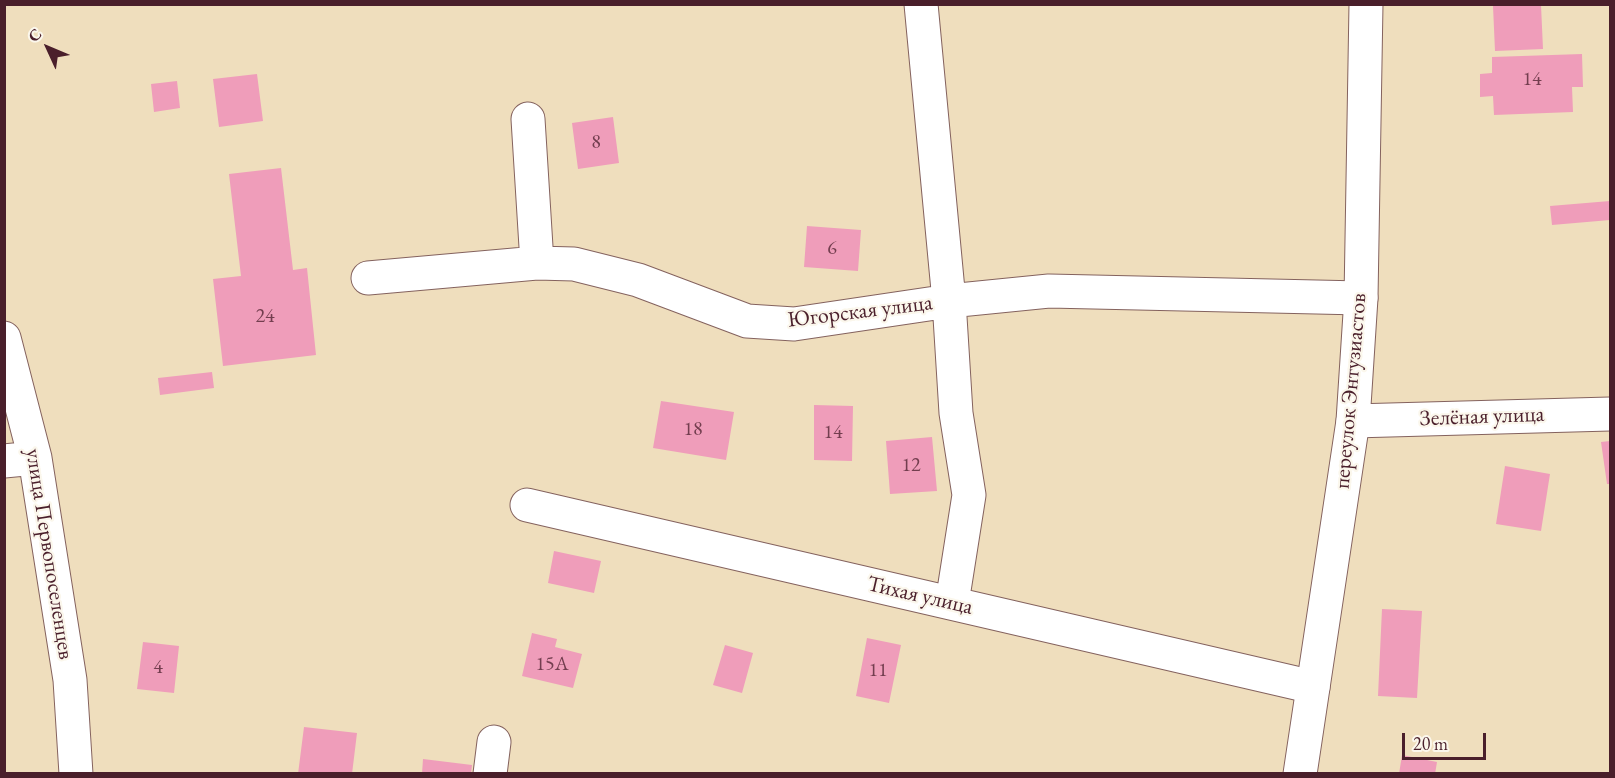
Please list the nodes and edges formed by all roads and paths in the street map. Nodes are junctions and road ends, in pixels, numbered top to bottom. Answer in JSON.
{"nodes":[{"id":1,"x":921,"y":4,"type":"edge"},
{"id":2,"x":1366,"y":4,"type":"edge"},
{"id":3,"x":528,"y":119,"type":"dead end"},
{"id":4,"x":537,"y":262,"type":"junction"},
{"id":5,"x":368,"y":278,"type":"dead end"},
{"id":6,"x":1361,"y":298,"type":"junction"},
{"id":7,"x":949,"y":301,"type":"junction"},
{"id":8,"x":4,"y":338,"type":"edge"},
{"id":9,"x":1611,"y":414,"type":"edge"},
{"id":10,"x":1353,"y":421,"type":"junction"},
{"id":11,"x":20,"y":460,"type":"edge"},
{"id":12,"x":527,"y":505,"type":"dead end"},
{"id":13,"x":952,"y":603,"type":"junction"},
{"id":14,"x":1313,"y":687,"type":"junction"},
{"id":15,"x":76,"y":774,"type":"edge"},
{"id":16,"x":1300,"y":774,"type":"edge"}],
"edges":[{"from":1,"to":7,"type":"street"},
{"from":2,"to":6,"type":"street","name":"переулок Энтузиастов"},
{"from":3,"to":4,"type":"street"},
{"from":4,"to":5,"type":"street","name":"Югорская улица"},
{"from":4,"to":7,"type":"street","name":"Югорская улица"},
{"from":6,"to":7,"type":"street","name":"Югорская улица"},
{"from":6,"to":10,"type":"street","name":"переулок Энтузиастов"},
{"from":7,"to":13,"type":"street"},
{"from":8,"to":11,"type":"street","name":"улица Первопоселенцев"},
{"from":9,"to":10,"type":"street","name":"Зелёная улица"},
{"from":10,"to":14,"type":"street","name":"переулок Энтузиастов"},
{"from":11,"to":15,"type":"street","name":"улица Первопоселенцев"},
{"from":12,"to":13,"type":"street","name":"Тихая улица"},
{"from":13,"to":14,"type":"street","name":"Тихая улица"},
{"from":14,"to":16,"type":"street","name":"переулок Энтузиастов"}]}
